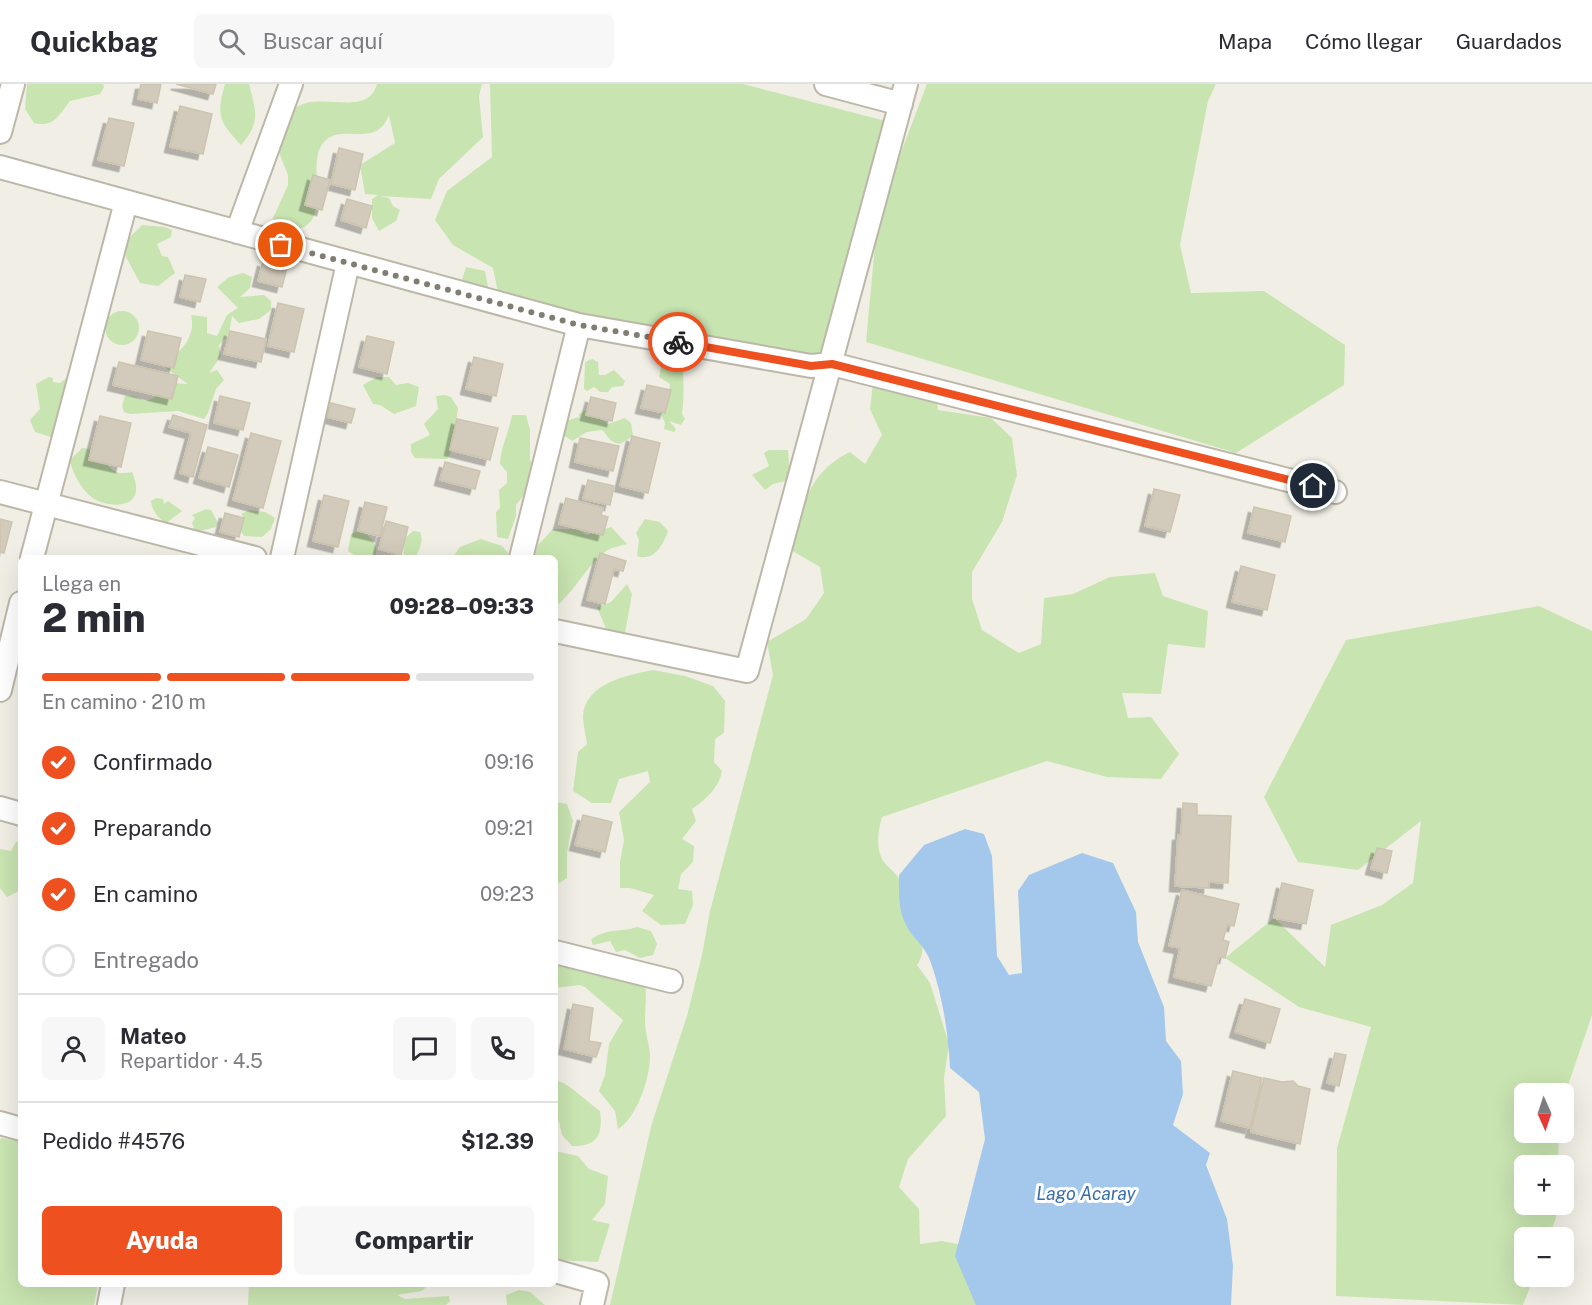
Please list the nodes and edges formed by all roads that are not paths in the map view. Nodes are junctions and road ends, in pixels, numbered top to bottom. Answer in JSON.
{"nodes":[{"id":1,"x":13,"y":84,"type":"edge"},
{"id":2,"x":291,"y":84,"type":"edge"},
{"id":3,"x":826,"y":84,"type":"edge"},
{"id":4,"x":903,"y":94,"type":"edge"},
{"id":5,"x":0,"y":132,"type":"edge"},
{"id":6,"x":0,"y":167,"type":"edge"},
{"id":7,"x":126,"y":202,"type":"junction"},
{"id":8,"x":237,"y":232,"type":"junction"},
{"id":9,"x":348,"y":263,"type":"junction"},
{"id":10,"x":579,"y":325,"type":"junction"},
{"id":11,"x":832,"y":364,"type":"junction"},
{"id":12,"x":0,"y":492,"type":"edge"},
{"id":13,"x":1335,"y":492,"type":"dead end"},
{"id":14,"x":45,"y":503,"type":"junction"},
{"id":15,"x":33,"y":555,"type":"edge"},
{"id":16,"x":244,"y":555,"type":"edge"},
{"id":17,"x":283,"y":555,"type":"edge"},
{"id":18,"x":522,"y":555,"type":"edge"},
{"id":19,"x":18,"y":615,"type":"edge"},
{"id":20,"x":558,"y":632,"type":"edge"},
{"id":21,"x":0,"y":690,"type":"edge"},
{"id":22,"x":0,"y":808,"type":"edge"},
{"id":23,"x":18,"y":813,"type":"edge"},
{"id":24,"x":558,"y":953,"type":"edge"},
{"id":25,"x":671,"y":981,"type":"dead end"},
{"id":26,"x":0,"y":1124,"type":"edge"},
{"id":27,"x":18,"y":1128,"type":"edge"},
{"id":28,"x":558,"y":1272,"type":"edge"},
{"id":29,"x":112,"y":1287,"type":"edge"},
{"id":30,"x":109,"y":1305,"type":"edge"},
{"id":31,"x":591,"y":1305,"type":"edge"}],
"edges":[{"from":1,"to":5,"type":"street"},
{"from":2,"to":8,"type":"street"},
{"from":3,"to":4,"type":"street"},
{"from":4,"to":11,"type":"street"},
{"from":6,"to":7,"type":"street"},
{"from":7,"to":8,"type":"street"},
{"from":7,"to":14,"type":"street"},
{"from":8,"to":9,"type":"street"},
{"from":9,"to":10,"type":"street"},
{"from":9,"to":17,"type":"street"},
{"from":10,"to":11,"type":"street"},
{"from":10,"to":18,"type":"street"},
{"from":11,"to":13,"type":"street"},
{"from":11,"to":20,"type":"street"},
{"from":12,"to":14,"type":"street"},
{"from":14,"to":15,"type":"street"},
{"from":14,"to":16,"type":"street"},
{"from":19,"to":21,"type":"street"},
{"from":22,"to":23,"type":"street"},
{"from":24,"to":25,"type":"street"},
{"from":26,"to":27,"type":"street"},
{"from":28,"to":31,"type":"street"},
{"from":29,"to":30,"type":"street"}]}
